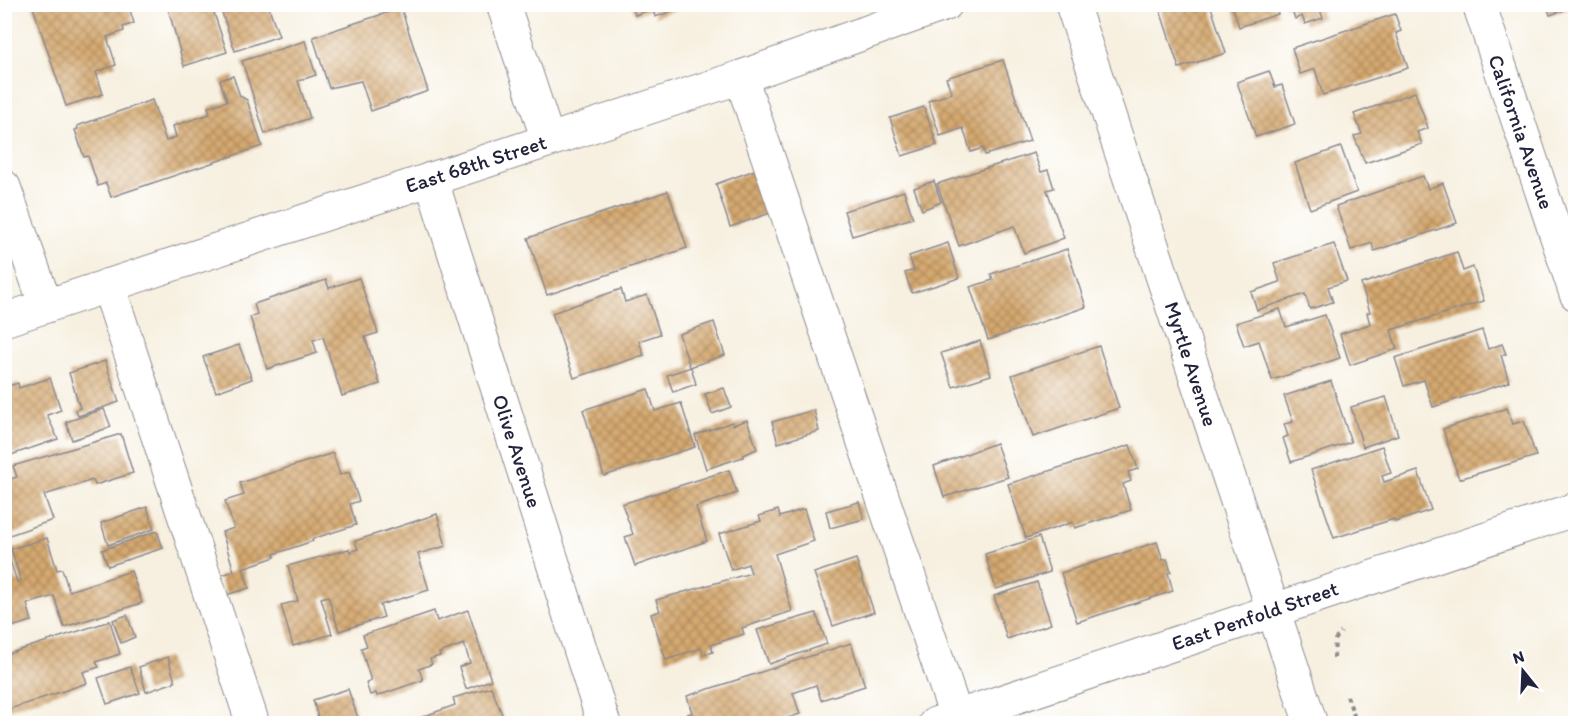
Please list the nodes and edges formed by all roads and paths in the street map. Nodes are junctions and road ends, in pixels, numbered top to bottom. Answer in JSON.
{"nodes":[{"id":1,"x":503,"y":4,"type":"edge"},
{"id":2,"x":946,"y":4,"type":"edge"},
{"id":3,"x":1072,"y":4,"type":"edge"},
{"id":4,"x":1479,"y":4,"type":"edge"},
{"id":5,"x":741,"y":77,"type":"junction"},
{"id":6,"x":548,"y":140,"type":"junction"},
{"id":7,"x":431,"y":179,"type":"junction"},
{"id":8,"x":4,"y":187,"type":"edge"},
{"id":9,"x":108,"y":285,"type":"junction"},
{"id":10,"x":1575,"y":294,"type":"edge"},
{"id":11,"x":46,"y":306,"type":"junction"},
{"id":12,"x":4,"y":320,"type":"edge"},
{"id":13,"x":1575,"y":509,"type":"edge"},
{"id":14,"x":1273,"y":610,"type":"junction"},
{"id":15,"x":1348,"y":629,"type":"dead end"},
{"id":16,"x":1336,"y":663,"type":"dead end"},
{"id":17,"x":1347,"y":694,"type":"dead end"},
{"id":18,"x":945,"y":720,"type":"edge"},
{"id":19,"x":253,"y":723,"type":"edge"},
{"id":20,"x":604,"y":723,"type":"edge"},
{"id":21,"x":1311,"y":723,"type":"edge"},
{"id":22,"x":1357,"y":723,"type":"edge"}],
"edges":[{"from":1,"to":6,"type":"street"},
{"from":2,"to":5,"type":"street","name":"East 68th Street"},
{"from":3,"to":14,"type":"street","name":"Myrtle Avenue"},
{"from":4,"to":10,"type":"street","name":"California Avenue"},
{"from":5,"to":6,"type":"street","name":"East 68th Street"},
{"from":5,"to":18,"type":"street"},
{"from":6,"to":7,"type":"street","name":"East 68th Street"},
{"from":7,"to":9,"type":"street","name":"East 68th Street"},
{"from":7,"to":20,"type":"street","name":"Olive Avenue"},
{"from":8,"to":11,"type":"street"},
{"from":9,"to":11,"type":"street","name":"East 68th Street"},
{"from":9,"to":19,"type":"street"},
{"from":11,"to":12,"type":"street","name":"East 68th Street"},
{"from":13,"to":14,"type":"street","name":"East Penfold Street"},
{"from":14,"to":18,"type":"street","name":"East Penfold Street"},
{"from":14,"to":21,"type":"street","name":"Myrtle Avenue"},
{"from":15,"to":16,"type":"path"},
{"from":17,"to":22,"type":"path"}]}
